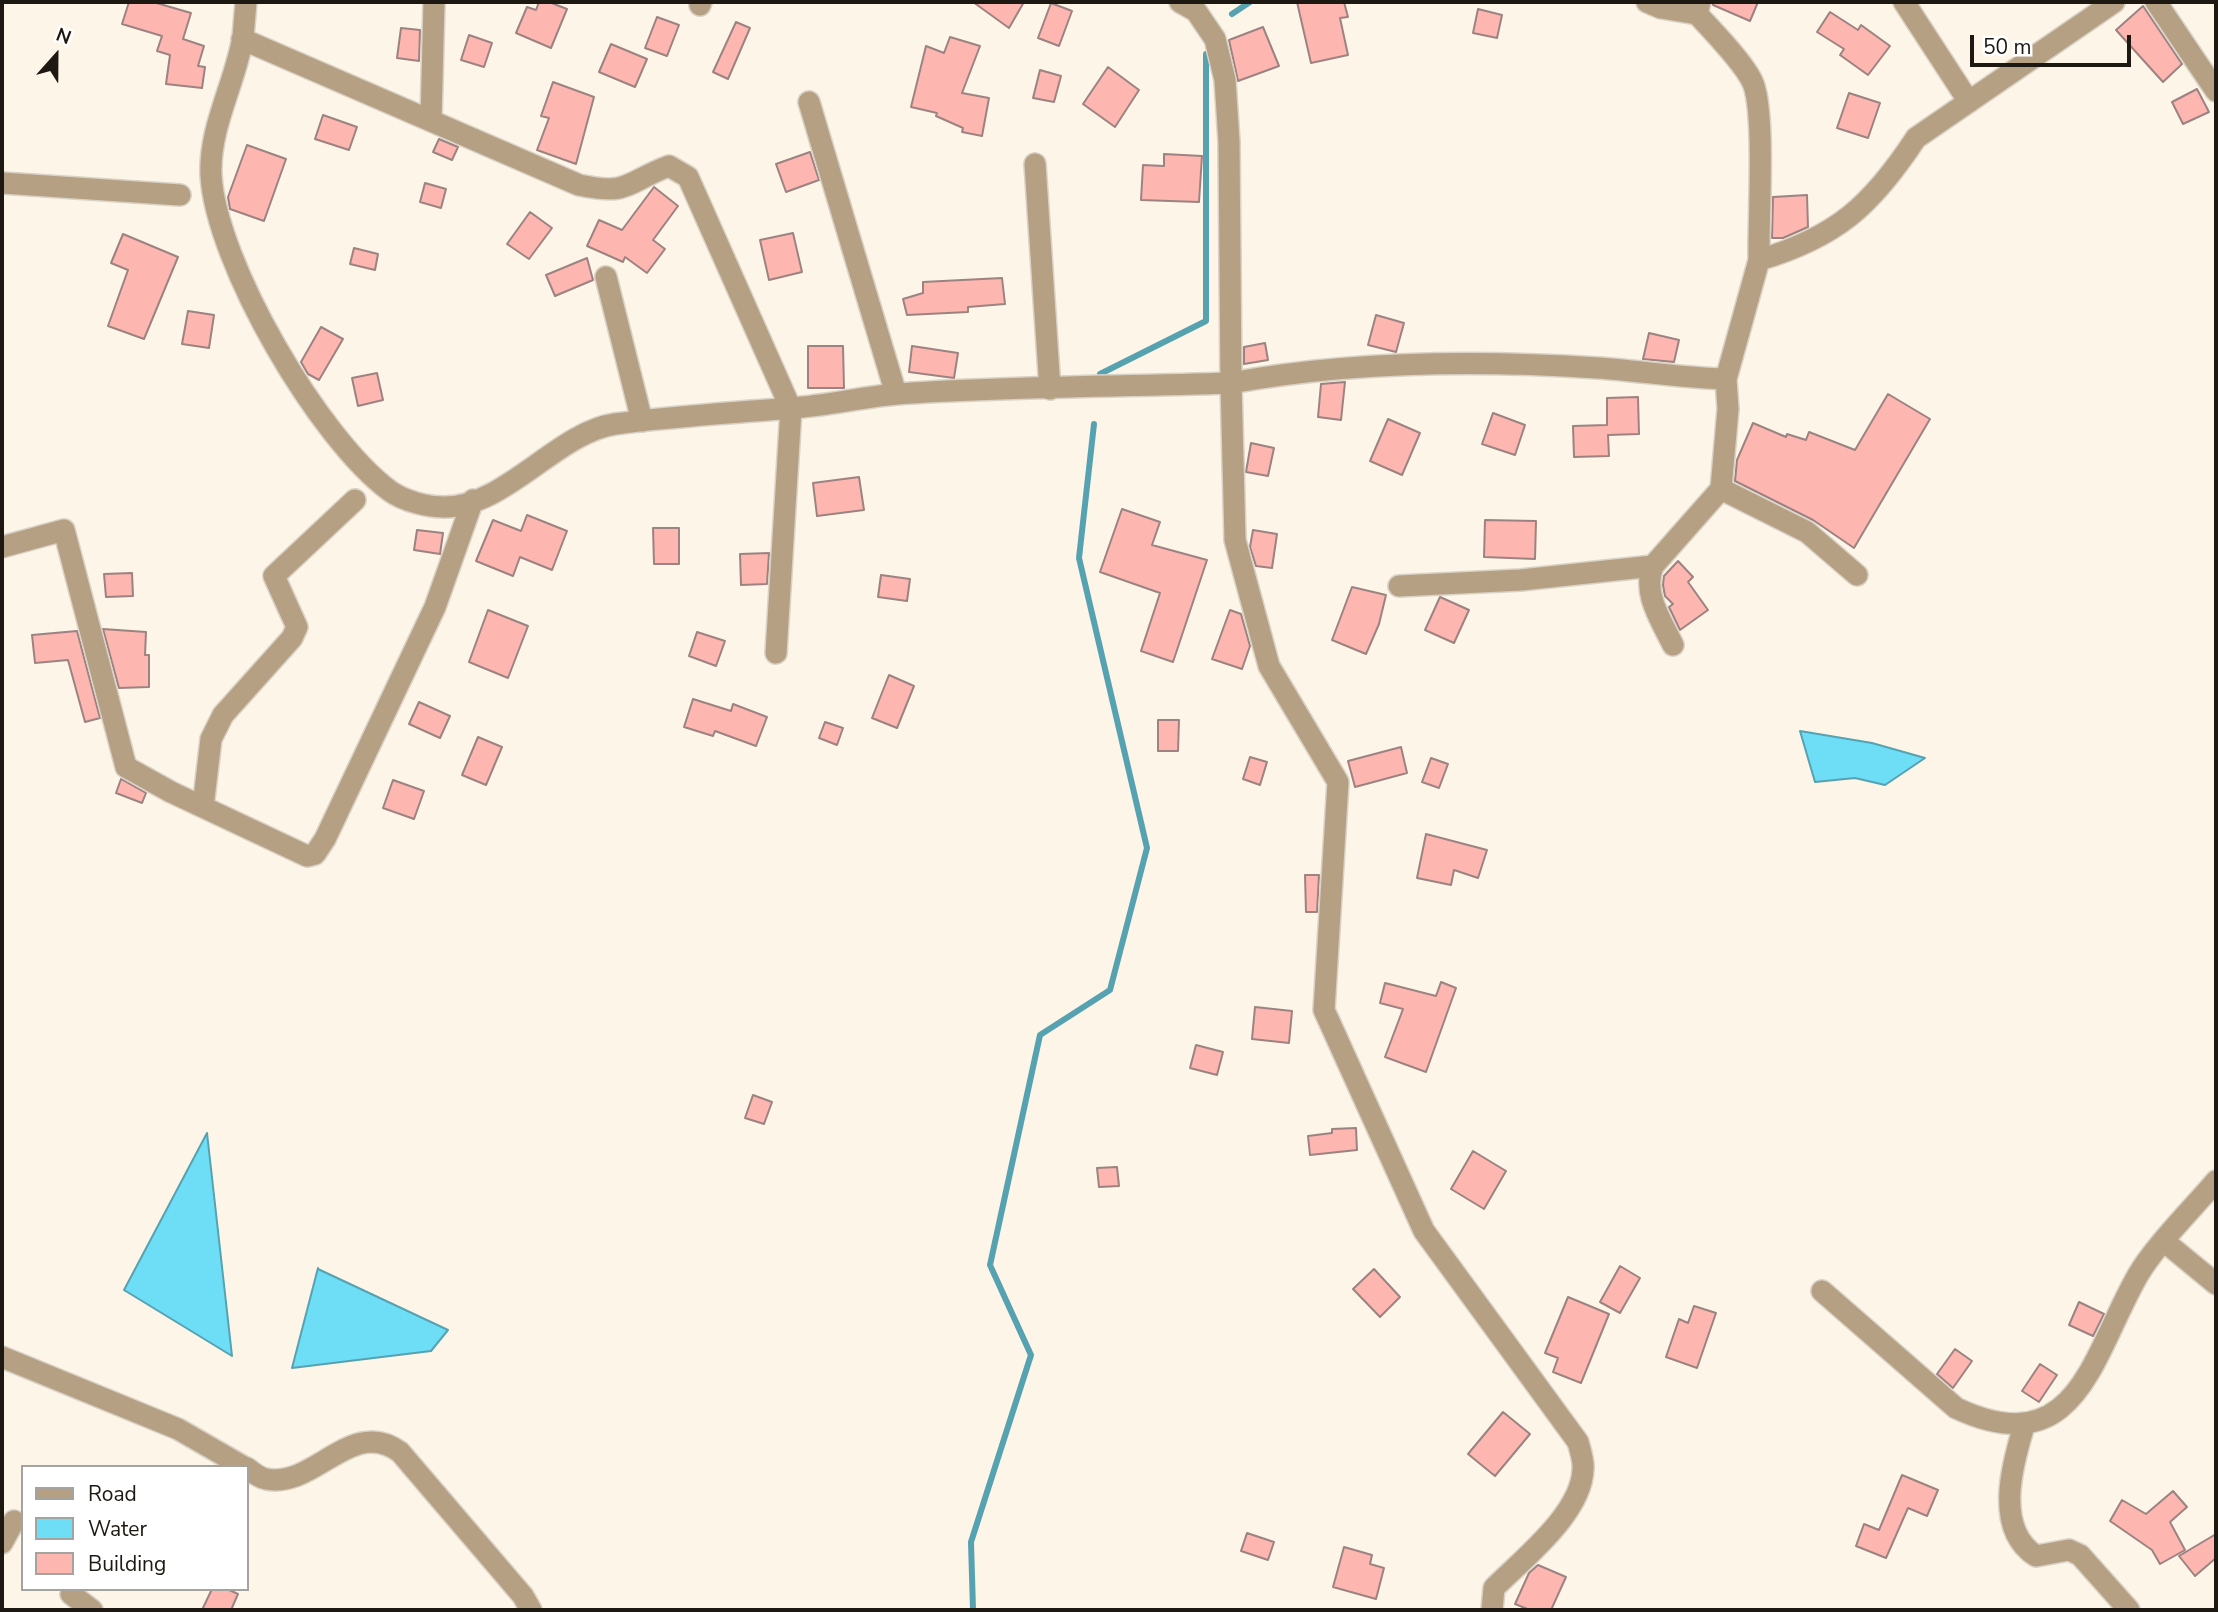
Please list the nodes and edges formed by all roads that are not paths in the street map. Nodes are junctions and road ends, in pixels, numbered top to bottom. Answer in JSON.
{"nodes":[{"id":1,"x":246,"y":2,"type":"edge"},
{"id":2,"x":435,"y":2,"type":"edge"},
{"id":3,"x":1180,"y":2,"type":"edge"},
{"id":4,"x":1647,"y":2,"type":"edge"},
{"id":5,"x":1904,"y":2,"type":"edge"},
{"id":6,"x":2114,"y":2,"type":"edge"},
{"id":7,"x":2156,"y":2,"type":"edge"},
{"id":8,"x":1698,"y":8,"type":"edge"},
{"id":9,"x":242,"y":39,"type":"junction"},
{"id":10,"x":2216,"y":91,"type":"edge"},
{"id":11,"x":809,"y":102,"type":"dead end"},
{"id":12,"x":1969,"y":103,"type":"junction"},
{"id":13,"x":431,"y":120,"type":"junction"},
{"id":14,"x":1035,"y":164,"type":"dead end"},
{"id":15,"x":2,"y":183,"type":"edge"},
{"id":16,"x":180,"y":195,"type":"dead end"},
{"id":17,"x":1759,"y":260,"type":"junction"},
{"id":18,"x":606,"y":277,"type":"dead end"},
{"id":19,"x":1726,"y":379,"type":"junction"},
{"id":20,"x":1231,"y":383,"type":"junction"},
{"id":21,"x":1050,"y":389,"type":"junction"},
{"id":22,"x":896,"y":394,"type":"junction"},
{"id":23,"x":791,"y":409,"type":"junction"},
{"id":24,"x":642,"y":421,"type":"junction"},
{"id":25,"x":1721,"y":489,"type":"junction"},
{"id":26,"x":355,"y":500,"type":"dead end"},
{"id":27,"x":473,"y":500,"type":"junction"},
{"id":28,"x":2,"y":547,"type":"edge"},
{"id":29,"x":1653,"y":566,"type":"junction"},
{"id":30,"x":1857,"y":575,"type":"dead end"},
{"id":31,"x":1399,"y":586,"type":"dead end"},
{"id":32,"x":1673,"y":645,"type":"dead end"},
{"id":33,"x":776,"y":653,"type":"dead end"},
{"id":34,"x":204,"y":807,"type":"junction"},
{"id":35,"x":2216,"y":1181,"type":"edge"},
{"id":36,"x":2165,"y":1242,"type":"junction"},
{"id":37,"x":2216,"y":1284,"type":"edge"},
{"id":38,"x":1822,"y":1291,"type":"dead end"},
{"id":39,"x":2,"y":1357,"type":"edge"},
{"id":40,"x":2024,"y":1426,"type":"junction"},
{"id":41,"x":240,"y":1465,"type":"edge"},
{"id":42,"x":248,"y":1470,"type":"edge"},
{"id":43,"x":14,"y":1521,"type":"dead end"},
{"id":44,"x":2,"y":1543,"type":"edge"},
{"id":45,"x":71,"y":1594,"type":"dead end"},
{"id":46,"x":92,"y":1610,"type":"edge"},
{"id":47,"x":531,"y":1610,"type":"edge"},
{"id":48,"x":1492,"y":1610,"type":"edge"},
{"id":49,"x":2129,"y":1610,"type":"edge"}],
"edges":[{"from":1,"to":9,"type":"street"},
{"from":2,"to":13,"type":"street"},
{"from":3,"to":20,"type":"street"},
{"from":4,"to":8,"type":"street"},
{"from":5,"to":12,"type":"street"},
{"from":6,"to":12,"type":"street"},
{"from":7,"to":10,"type":"street"},
{"from":8,"to":17,"type":"street"},
{"from":9,"to":13,"type":"street"},
{"from":9,"to":27,"type":"street"},
{"from":11,"to":22,"type":"street"},
{"from":12,"to":17,"type":"street"},
{"from":13,"to":23,"type":"street"},
{"from":14,"to":21,"type":"street"},
{"from":15,"to":16,"type":"street"},
{"from":17,"to":19,"type":"street"},
{"from":18,"to":24,"type":"street"},
{"from":19,"to":20,"type":"street"},
{"from":19,"to":25,"type":"street"},
{"from":20,"to":21,"type":"street"},
{"from":20,"to":48,"type":"street"},
{"from":21,"to":22,"type":"street"},
{"from":22,"to":23,"type":"street"},
{"from":23,"to":24,"type":"street"},
{"from":23,"to":33,"type":"street"},
{"from":24,"to":27,"type":"street"},
{"from":25,"to":29,"type":"street"},
{"from":25,"to":30,"type":"street"},
{"from":26,"to":34,"type":"street"},
{"from":27,"to":34,"type":"street"},
{"from":28,"to":34,"type":"street"},
{"from":29,"to":31,"type":"street"},
{"from":29,"to":32,"type":"street"},
{"from":35,"to":36,"type":"street"},
{"from":36,"to":37,"type":"street"},
{"from":36,"to":40,"type":"street"},
{"from":38,"to":40,"type":"street"},
{"from":39,"to":41,"type":"street"},
{"from":40,"to":49,"type":"street"},
{"from":42,"to":47,"type":"street"},
{"from":43,"to":44,"type":"street"},
{"from":45,"to":46,"type":"street"}]}
